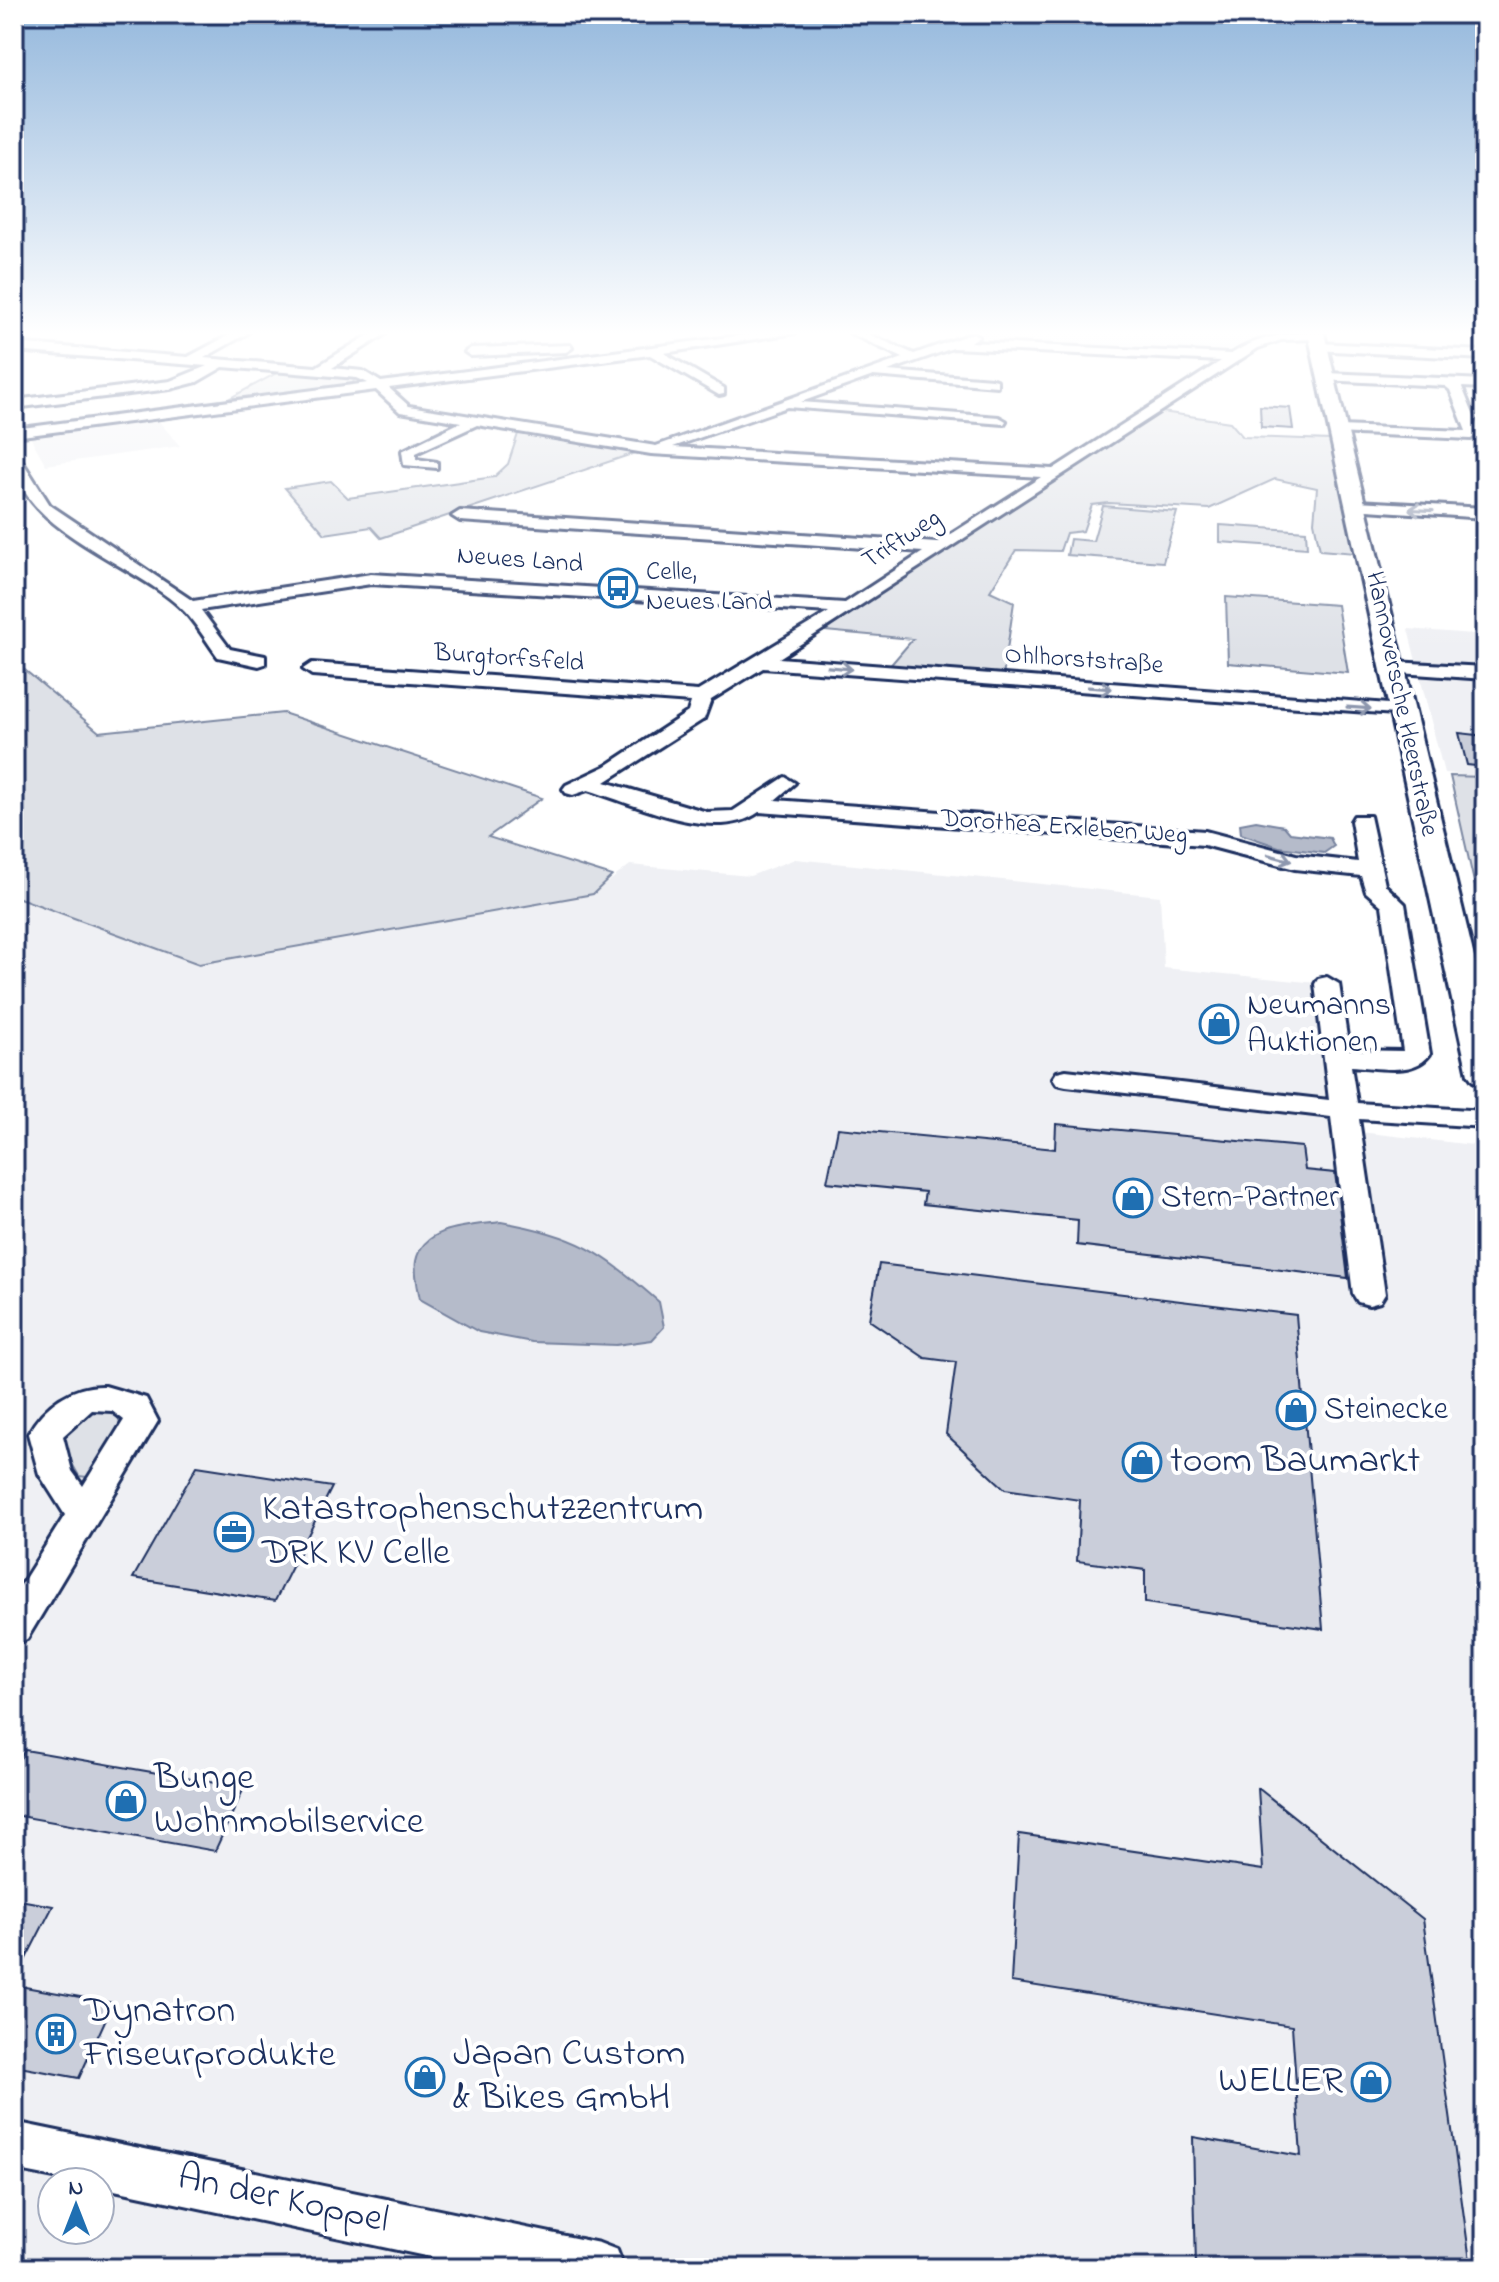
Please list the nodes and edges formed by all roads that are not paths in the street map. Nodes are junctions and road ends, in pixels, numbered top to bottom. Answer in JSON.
{"nodes":[{"id":1,"x":434,"y":439,"type":"edge"},
{"id":2,"x":587,"y":439,"type":"edge"},
{"id":3,"x":681,"y":439,"type":"edge"},
{"id":4,"x":1107,"y":439,"type":"edge"},
{"id":5,"x":1342,"y":439,"type":"edge"},
{"id":6,"x":651,"y":450,"type":"junction"},
{"id":7,"x":14,"y":459,"type":"edge"},
{"id":8,"x":432,"y":465,"type":"dead end"},
{"id":9,"x":1055,"y":473,"type":"junction"},
{"id":10,"x":1357,"y":506,"type":"junction"},
{"id":11,"x":1485,"y":513,"type":"edge"},
{"id":12,"x":460,"y":516,"type":"dead end"},
{"id":13,"x":937,"y":548,"type":"junction"},
{"id":14,"x":190,"y":607,"type":"junction"},
{"id":15,"x":848,"y":608,"type":"junction"},
{"id":16,"x":259,"y":660,"type":"dead end"},
{"id":17,"x":763,"y":662,"type":"junction"},
{"id":18,"x":1393,"y":668,"type":"junction"},
{"id":19,"x":312,"y":669,"type":"dead end"},
{"id":20,"x":1485,"y":673,"type":"edge"},
{"id":21,"x":702,"y":697,"type":"junction"},
{"id":22,"x":1402,"y":711,"type":"junction"},
{"id":23,"x":785,"y":783,"type":"dead end"},
{"id":24,"x":580,"y":786,"type":"joint"},
{"id":25,"x":755,"y":805,"type":"junction"},
{"id":26,"x":1362,"y":821,"type":"dead end"},
{"id":27,"x":1370,"y":870,"type":"junction"},
{"id":28,"x":1327,"y":984,"type":"dead end"},
{"id":29,"x":1337,"y":1057,"type":"junction"},
{"id":30,"x":1485,"y":1074,"type":"edge"},
{"id":31,"x":1066,"y":1078,"type":"dead end"},
{"id":32,"x":1345,"y":1110,"type":"junction"},
{"id":33,"x":1485,"y":1119,"type":"edge"},
{"id":34,"x":1485,"y":1137,"type":"edge"},
{"id":35,"x":1369,"y":1294,"type":"dead end"},
{"id":36,"x":84,"y":1515,"type":"dead end"},
{"id":37,"x":14,"y":1628,"type":"edge"},
{"id":38,"x":14,"y":2146,"type":"edge"},
{"id":39,"x":599,"y":2268,"type":"edge"}],
"edges":[{"from":1,"to":8,"type":"street"},
{"from":2,"to":6,"type":"street"},
{"from":3,"to":6,"type":"street"},
{"from":4,"to":9,"type":"street","name":"Triftweg"},
{"from":5,"to":10,"type":"main road","name":"Hannoversche Heerstraße"},
{"from":6,"to":9,"type":"street"},
{"from":7,"to":14,"type":"street"},
{"from":9,"to":13,"type":"street","name":"Triftweg"},
{"from":11,"to":10,"type":"street","one_way":true},
{"from":10,"to":18,"type":"main road","name":"Hannoversche Heerstraße"},
{"from":12,"to":13,"type":"street"},
{"from":13,"to":15,"type":"street","name":"Triftweg"},
{"from":14,"to":15,"type":"street","name":"Neues Land"},
{"from":14,"to":16,"type":"street"},
{"from":15,"to":17,"type":"street","name":"Triftweg"},
{"from":17,"to":21,"type":"street","name":"Triftweg"},
{"from":17,"to":22,"type":"street","name":"Ohlhorststraße","one_way":true},
{"from":18,"to":20,"type":"street"},
{"from":18,"to":22,"type":"main road","name":"Hannoversche Heerstraße"},
{"from":19,"to":21,"type":"street","name":"Burgtorfsfeld"},
{"from":21,"to":24,"type":"street","name":"Triftweg"},
{"from":22,"to":30,"type":"main road","name":"Hannoversche Heerstraße"},
{"from":23,"to":25,"type":"street","name":"Dorothea Erxleben Weg"},
{"from":24,"to":25,"type":"street","name":"Dorothea Erxleben Weg"},
{"from":25,"to":27,"type":"street","name":"Dorothea Erxleben Weg","one_way":true},
{"from":26,"to":27,"type":"street"},
{"from":27,"to":29,"type":"street"},
{"from":28,"to":29,"type":"street"},
{"from":29,"to":32,"type":"street"},
{"from":31,"to":32,"type":"street"},
{"from":32,"to":33,"type":"street"},
{"from":32,"to":34,"type":"street"},
{"from":32,"to":35,"type":"street"},
{"from":36,"to":37,"type":"street"},
{"from":38,"to":39,"type":"street","name":"An der Koppel"}]}
